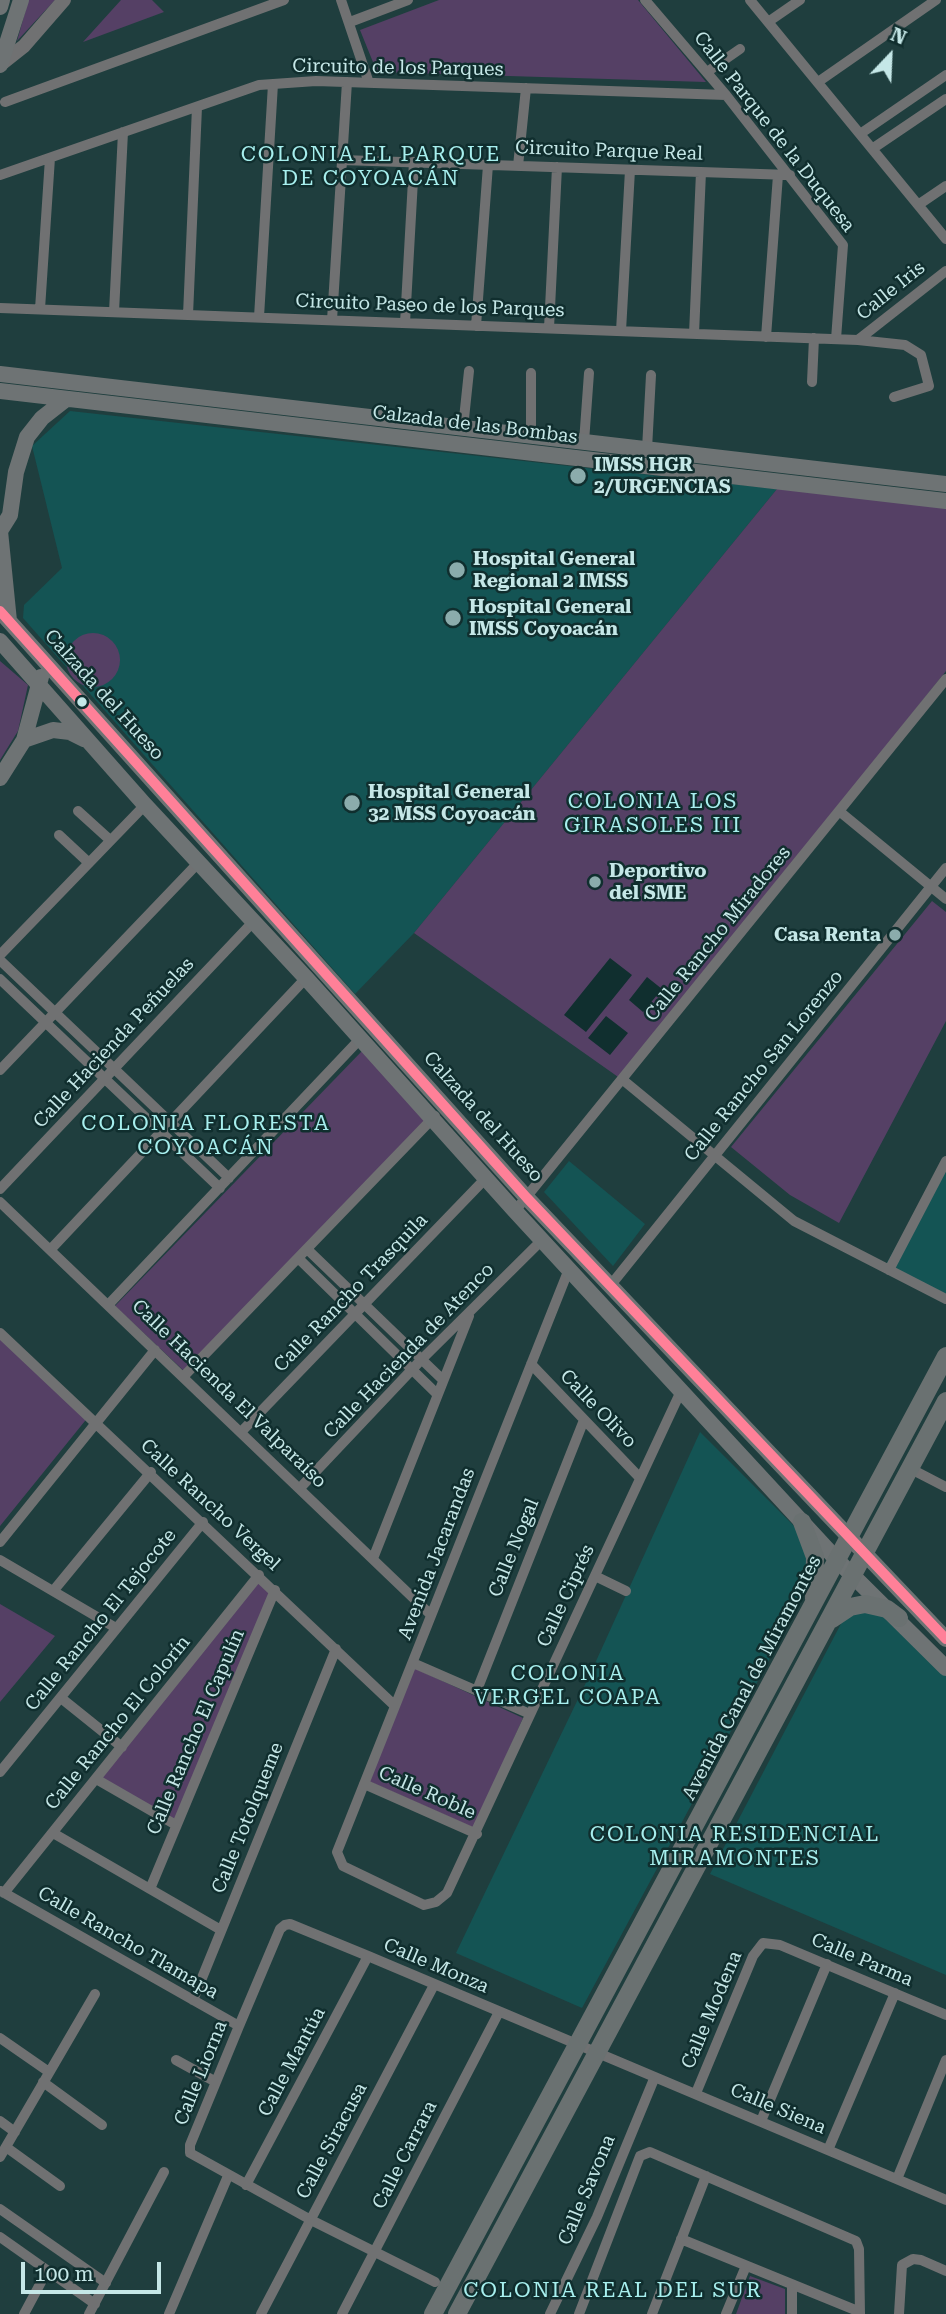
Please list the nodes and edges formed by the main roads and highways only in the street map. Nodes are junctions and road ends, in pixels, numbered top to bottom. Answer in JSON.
{"nodes":[{"id":1,"x":2,"y":0,"type":"edge"},
{"id":2,"x":21,"y":0,"type":"edge"},
{"id":3,"x":0,"y":7,"type":"edge"},
{"id":4,"x":0,"y":65,"type":"edge"},
{"id":5,"x":0,"y":374,"type":"edge"},
{"id":6,"x":0,"y":391,"type":"edge"},
{"id":7,"x":65,"y":400,"type":"junction"},
{"id":8,"x":946,"y":484,"type":"edge"},
{"id":9,"x":946,"y":501,"type":"edge"},
{"id":10,"x":0,"y":531,"type":"edge"},
{"id":11,"x":5,"y":616,"type":"edge"},
{"id":12,"x":0,"y":641,"type":"edge"},
{"id":13,"x":45,"y":661,"type":"junction"},
{"id":14,"x":40,"y":684,"type":"junction"},
{"id":15,"x":24,"y":740,"type":"junction"},
{"id":16,"x":86,"y":740,"type":"junction"},
{"id":17,"x":0,"y":778,"type":"edge"},
{"id":18,"x":946,"y":1356,"type":"edge"},
{"id":19,"x":946,"y":1401,"type":"edge"},
{"id":20,"x":802,"y":1522,"type":"junction"},
{"id":21,"x":849,"y":1540,"type":"junction"},
{"id":22,"x":864,"y":1556,"type":"junction"},
{"id":23,"x":838,"y":1561,"type":"junction"},
{"id":24,"x":853,"y":1576,"type":"junction"},
{"id":25,"x":899,"y":1618,"type":"junction"},
{"id":26,"x":805,"y":1622,"type":"junction"},
{"id":27,"x":828,"y":1624,"type":"junction"},
{"id":28,"x":946,"y":1639,"type":"edge"},
{"id":29,"x":946,"y":1668,"type":"edge"},
{"id":30,"x":432,"y":2314,"type":"edge"},
{"id":31,"x":457,"y":2314,"type":"edge"}],
"edges":[{"from":1,"to":3,"type":"main road"},
{"from":2,"to":4,"type":"main road"},
{"from":5,"to":8,"type":"main road","name":"Calzada de las Bombas"},
{"from":6,"to":7,"type":"main road","name":"Calzada de las Bombas"},
{"from":7,"to":9,"type":"main road","name":"Calzada de las Bombas"},
{"from":7,"to":10,"type":"main road"},
{"from":10,"to":11,"type":"main road"},
{"from":11,"to":13,"type":"main road","name":"Calzada del Hueso"},
{"from":12,"to":14,"type":"main road","name":"Calzada del Hueso"},
{"from":13,"to":14,"type":"main road"},
{"from":13,"to":21,"type":"main road","name":"Calzada del Hueso"},
{"from":14,"to":15,"type":"main road"},
{"from":14,"to":16,"type":"main road","name":"Calzada del Hueso"},
{"from":15,"to":16,"type":"main road"},
{"from":15,"to":17,"type":"main road"},
{"from":16,"to":20,"type":"main road","name":"Calzada del Hueso"},
{"from":18,"to":21,"type":"main road","name":"Avenida Canal de Miramontes"},
{"from":19,"to":22,"type":"main road"},
{"from":20,"to":23,"type":"main road","name":"Calzada del Hueso"},
{"from":20,"to":26,"type":"main road"},
{"from":21,"to":22,"type":"main road","name":"Calzada del Hueso"},
{"from":21,"to":23,"type":"main road","name":"Avenida Canal de Miramontes"},
{"from":22,"to":24,"type":"main road"},
{"from":22,"to":28,"type":"main road","name":"Calzada del Hueso"},
{"from":23,"to":24,"type":"main road","name":"Calzada del Hueso"},
{"from":23,"to":26,"type":"main road","name":"Avenida Canal de Miramontes"},
{"from":24,"to":25,"type":"main road","name":"Calzada del Hueso"},
{"from":24,"to":27,"type":"main road"},
{"from":25,"to":27,"type":"main road"},
{"from":25,"to":29,"type":"main road","name":"Calzada del Hueso"},
{"from":26,"to":30,"type":"main road","name":"Avenida Canal de Miramontes"},
{"from":27,"to":31,"type":"main road"}]}
